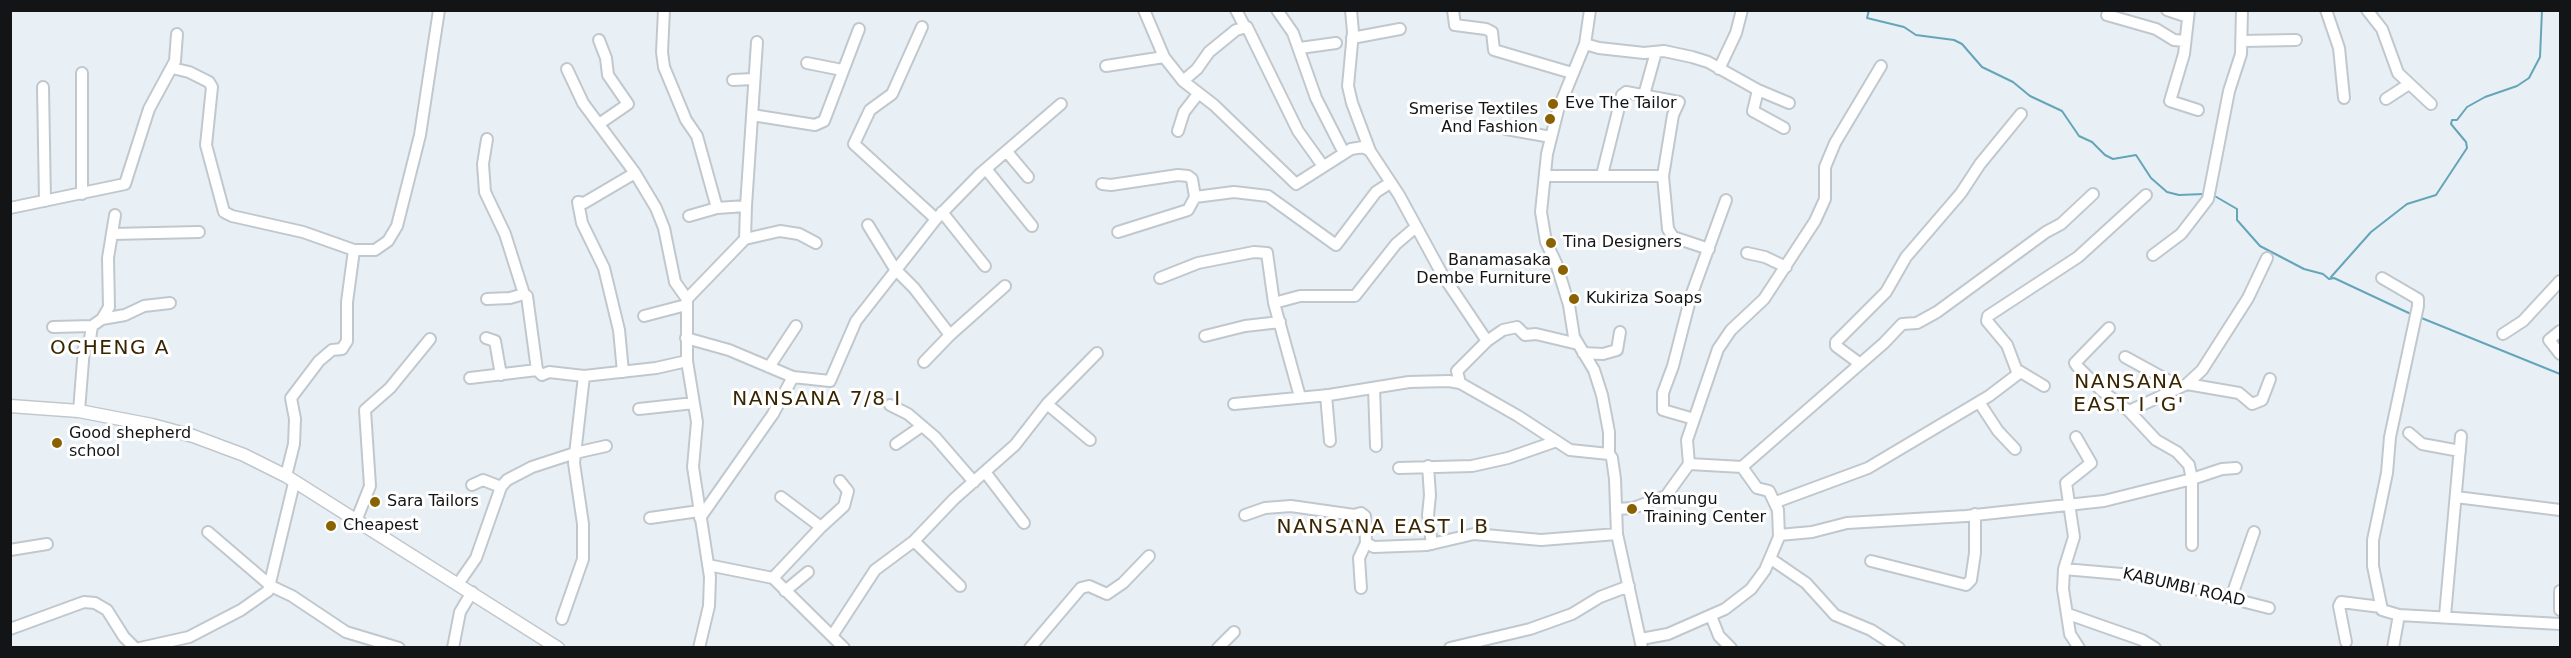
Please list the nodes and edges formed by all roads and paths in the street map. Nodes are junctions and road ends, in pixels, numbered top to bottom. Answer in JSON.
{"nodes":[{"id":1,"x":438,"y":10,"type":"edge"},
{"id":2,"x":664,"y":10,"type":"edge"},
{"id":3,"x":1144,"y":10,"type":"edge"},
{"id":4,"x":1236,"y":10,"type":"edge"},
{"id":5,"x":1277,"y":10,"type":"edge"},
{"id":6,"x":1351,"y":10,"type":"edge"},
{"id":7,"x":1453,"y":10,"type":"edge"},
{"id":8,"x":1590,"y":10,"type":"edge"},
{"id":9,"x":1742,"y":10,"type":"edge"},
{"id":10,"x":2167,"y":10,"type":"edge"},
{"id":11,"x":2242,"y":10,"type":"edge"},
{"id":12,"x":2326,"y":10,"type":"edge"},
{"id":13,"x":2367,"y":10,"type":"edge"},
{"id":14,"x":2188,"y":14,"type":"edge"},
{"id":15,"x":2107,"y":15,"type":"dead end"},
{"id":16,"x":922,"y":27,"type":"dead end"},
{"id":17,"x":1245,"y":27,"type":"junction"},
{"id":18,"x":859,"y":29,"type":"dead end"},
{"id":19,"x":1400,"y":29,"type":"dead end"},
{"id":20,"x":177,"y":34,"type":"dead end"},
{"id":21,"x":1352,"y":38,"type":"junction"},
{"id":22,"x":599,"y":40,"type":"dead end"},
{"id":23,"x":2296,"y":40,"type":"dead end"},
{"id":24,"x":2185,"y":41,"type":"junction"},
{"id":25,"x":2242,"y":41,"type":"junction"},
{"id":26,"x":757,"y":42,"type":"dead end"},
{"id":27,"x":1336,"y":43,"type":"dead end"},
{"id":28,"x":1586,"y":44,"type":"junction"},
{"id":29,"x":1300,"y":48,"type":"junction"},
{"id":30,"x":1656,"y":52,"type":"junction"},
{"id":31,"x":1164,"y":57,"type":"junction"},
{"id":32,"x":807,"y":63,"type":"dead end"},
{"id":33,"x":1106,"y":66,"type":"dead end"},
{"id":34,"x":1881,"y":66,"type":"dead end"},
{"id":35,"x":172,"y":68,"type":"junction"},
{"id":36,"x":567,"y":69,"type":"dead end"},
{"id":37,"x":1719,"y":69,"type":"junction"},
{"id":38,"x":842,"y":70,"type":"junction"},
{"id":39,"x":82,"y":73,"type":"dead end"},
{"id":40,"x":1572,"y":73,"type":"junction"},
{"id":41,"x":753,"y":79,"type":"junction"},
{"id":42,"x":733,"y":80,"type":"dead end"},
{"id":43,"x":1183,"y":81,"type":"junction"},
{"id":44,"x":2409,"y":84,"type":"junction"},
{"id":45,"x":44,"y":87,"type":"dead end"},
{"id":46,"x":1758,"y":90,"type":"junction"},
{"id":47,"x":1198,"y":94,"type":"junction"},
{"id":48,"x":1644,"y":95,"type":"junction"},
{"id":49,"x":2344,"y":98,"type":"dead end"},
{"id":50,"x":2386,"y":99,"type":"dead end"},
{"id":51,"x":1789,"y":103,"type":"dead end"},
{"id":52,"x":1061,"y":104,"type":"dead end"},
{"id":53,"x":2431,"y":104,"type":"dead end"},
{"id":54,"x":2198,"y":110,"type":"dead end"},
{"id":55,"x":2021,"y":114,"type":"dead end"},
{"id":56,"x":752,"y":115,"type":"junction"},
{"id":57,"x":599,"y":124,"type":"junction"},
{"id":58,"x":1784,"y":128,"type":"dead end"},
{"id":59,"x":1506,"y":129,"type":"dead end"},
{"id":60,"x":1178,"y":131,"type":"dead end"},
{"id":61,"x":1551,"y":137,"type":"junction"},
{"id":62,"x":486,"y":140,"type":"dead end"},
{"id":63,"x":1370,"y":151,"type":"junction"},
{"id":64,"x":1007,"y":152,"type":"junction"},
{"id":65,"x":1344,"y":153,"type":"junction"},
{"id":66,"x":1323,"y":166,"type":"junction"},
{"id":67,"x":986,"y":169,"type":"junction"},
{"id":68,"x":635,"y":173,"type":"junction"},
{"id":69,"x":1602,"y":175,"type":"junction"},
{"id":70,"x":1545,"y":176,"type":"junction"},
{"id":71,"x":1663,"y":176,"type":"junction"},
{"id":72,"x":1028,"y":177,"type":"dead end"},
{"id":73,"x":1390,"y":183,"type":"junction"},
{"id":74,"x":1102,"y":184,"type":"dead end"},
{"id":75,"x":82,"y":194,"type":"junction"},
{"id":76,"x":2093,"y":194,"type":"dead end"},
{"id":77,"x":2146,"y":195,"type":"dead end"},
{"id":78,"x":1195,"y":197,"type":"junction"},
{"id":79,"x":1726,"y":200,"type":"dead end"},
{"id":80,"x":45,"y":201,"type":"junction"},
{"id":81,"x":746,"y":206,"type":"junction"},
{"id":82,"x":10,"y":208,"type":"edge"},
{"id":83,"x":717,"y":208,"type":"junction"},
{"id":84,"x":115,"y":215,"type":"dead end"},
{"id":85,"x":689,"y":216,"type":"dead end"},
{"id":86,"x":939,"y":216,"type":"junction"},
{"id":87,"x":868,"y":225,"type":"dead end"},
{"id":88,"x":1032,"y":226,"type":"dead end"},
{"id":89,"x":1416,"y":227,"type":"junction"},
{"id":90,"x":199,"y":232,"type":"dead end"},
{"id":91,"x":1118,"y":232,"type":"dead end"},
{"id":92,"x":112,"y":234,"type":"junction"},
{"id":93,"x":745,"y":239,"type":"junction"},
{"id":94,"x":816,"y":243,"type":"dead end"},
{"id":95,"x":1709,"y":249,"type":"junction"},
{"id":96,"x":354,"y":250,"type":"junction"},
{"id":97,"x":1747,"y":253,"type":"dead end"},
{"id":98,"x":2153,"y":255,"type":"dead end"},
{"id":99,"x":2267,"y":258,"type":"dead end"},
{"id":100,"x":986,"y":266,"type":"dead end"},
{"id":101,"x":1786,"y":267,"type":"junction"},
{"id":102,"x":895,"y":269,"type":"junction"},
{"id":103,"x":1160,"y":278,"type":"dead end"},
{"id":104,"x":2382,"y":278,"type":"dead end"},
{"id":105,"x":2560,"y":281,"type":"edge"},
{"id":106,"x":1005,"y":286,"type":"dead end"},
{"id":107,"x":524,"y":294,"type":"junction"},
{"id":108,"x":487,"y":299,"type":"dead end"},
{"id":109,"x":686,"y":302,"type":"junction"},
{"id":110,"x":171,"y":303,"type":"dead end"},
{"id":111,"x":1274,"y":303,"type":"junction"},
{"id":112,"x":644,"y":316,"type":"dead end"},
{"id":113,"x":97,"y":322,"type":"junction"},
{"id":114,"x":1280,"y":322,"type":"junction"},
{"id":115,"x":796,"y":326,"type":"dead end"},
{"id":116,"x":53,"y":327,"type":"dead end"},
{"id":117,"x":2109,"y":328,"type":"dead end"},
{"id":118,"x":2560,"y":331,"type":"edge"},
{"id":119,"x":1620,"y":332,"type":"dead end"},
{"id":120,"x":2503,"y":334,"type":"dead end"},
{"id":121,"x":950,"y":335,"type":"junction"},
{"id":122,"x":1205,"y":336,"type":"dead end"},
{"id":123,"x":486,"y":338,"type":"dead end"},
{"id":124,"x":686,"y":338,"type":"junction"},
{"id":125,"x":430,"y":339,"type":"dead end"},
{"id":126,"x":1487,"y":341,"type":"junction"},
{"id":127,"x":1580,"y":349,"type":"junction"},
{"id":128,"x":1097,"y":353,"type":"dead end"},
{"id":129,"x":2560,"y":354,"type":"edge"},
{"id":130,"x":2125,"y":357,"type":"dead end"},
{"id":131,"x":687,"y":361,"type":"junction"},
{"id":132,"x":924,"y":362,"type":"dead end"},
{"id":133,"x":1859,"y":363,"type":"junction"},
{"id":134,"x":769,"y":367,"type":"junction"},
{"id":135,"x":537,"y":370,"type":"junction"},
{"id":136,"x":2019,"y":371,"type":"junction"},
{"id":137,"x":623,"y":372,"type":"junction"},
{"id":138,"x":501,"y":375,"type":"junction"},
{"id":139,"x":584,"y":376,"type":"junction"},
{"id":140,"x":793,"y":377,"type":"junction"},
{"id":141,"x":470,"y":378,"type":"dead end"},
{"id":142,"x":2270,"y":379,"type":"dead end"},
{"id":143,"x":1460,"y":383,"type":"junction"},
{"id":144,"x":2182,"y":385,"type":"junction"},
{"id":145,"x":2044,"y":386,"type":"dead end"},
{"id":146,"x":1374,"y":388,"type":"junction"},
{"id":147,"x":1326,"y":395,"type":"junction"},
{"id":148,"x":1300,"y":397,"type":"junction"},
{"id":149,"x":1978,"y":402,"type":"junction"},
{"id":150,"x":694,"y":403,"type":"junction"},
{"id":151,"x":1047,"y":404,"type":"junction"},
{"id":152,"x":1234,"y":404,"type":"dead end"},
{"id":153,"x":890,"y":405,"type":"dead end"},
{"id":154,"x":10,"y":406,"type":"edge"},
{"id":155,"x":639,"y":409,"type":"dead end"},
{"id":156,"x":79,"y":411,"type":"junction"},
{"id":157,"x":2129,"y":411,"type":"junction"},
{"id":158,"x":1694,"y":419,"type":"junction"},
{"id":159,"x":922,"y":426,"type":"junction"},
{"id":160,"x":2409,"y":433,"type":"dead end"},
{"id":161,"x":2461,"y":436,"type":"dead end"},
{"id":162,"x":2076,"y":437,"type":"dead end"},
{"id":163,"x":1090,"y":440,"type":"dead end"},
{"id":164,"x":1330,"y":441,"type":"dead end"},
{"id":165,"x":1554,"y":442,"type":"junction"},
{"id":166,"x":896,"y":444,"type":"dead end"},
{"id":167,"x":1376,"y":446,"type":"dead end"},
{"id":168,"x":606,"y":447,"type":"dead end"},
{"id":169,"x":2015,"y":449,"type":"dead end"},
{"id":170,"x":2460,"y":451,"type":"junction"},
{"id":171,"x":575,"y":453,"type":"junction"},
{"id":172,"x":1609,"y":454,"type":"junction"},
{"id":173,"x":1689,"y":464,"type":"junction"},
{"id":174,"x":1428,"y":466,"type":"junction"},
{"id":175,"x":1742,"y":467,"type":"junction"},
{"id":176,"x":1399,"y":468,"type":"dead end"},
{"id":177,"x":2236,"y":468,"type":"dead end"},
{"id":178,"x":985,"y":472,"type":"junction"},
{"id":179,"x":290,"y":479,"type":"junction"},
{"id":180,"x":2192,"y":479,"type":"junction"},
{"id":181,"x":840,"y":481,"type":"dead end"},
{"id":182,"x":974,"y":482,"type":"junction"},
{"id":183,"x":472,"y":485,"type":"dead end"},
{"id":184,"x":501,"y":487,"type":"junction"},
{"id":185,"x":781,"y":497,"type":"dead end"},
{"id":186,"x":2456,"y":497,"type":"junction"},
{"id":187,"x":1776,"y":502,"type":"junction"},
{"id":188,"x":2069,"y":505,"type":"junction"},
{"id":189,"x":1616,"y":509,"type":"junction"},
{"id":190,"x":2560,"y":510,"type":"edge"},
{"id":191,"x":1975,"y":514,"type":"junction"},
{"id":192,"x":699,"y":515,"type":"junction"},
{"id":193,"x":1245,"y":515,"type":"dead end"},
{"id":194,"x":650,"y":518,"type":"dead end"},
{"id":195,"x":356,"y":520,"type":"junction"},
{"id":196,"x":1024,"y":523,"type":"dead end"},
{"id":197,"x":821,"y":527,"type":"junction"},
{"id":198,"x":208,"y":532,"type":"dead end"},
{"id":199,"x":2254,"y":532,"type":"dead end"},
{"id":200,"x":1617,"y":534,"type":"junction"},
{"id":201,"x":1779,"y":535,"type":"junction"},
{"id":202,"x":914,"y":542,"type":"junction"},
{"id":203,"x":1366,"y":543,"type":"junction"},
{"id":204,"x":47,"y":544,"type":"dead end"},
{"id":205,"x":1431,"y":544,"type":"junction"},
{"id":206,"x":2192,"y":545,"type":"dead end"},
{"id":207,"x":10,"y":550,"type":"edge"},
{"id":208,"x":1149,"y":556,"type":"dead end"},
{"id":209,"x":1771,"y":559,"type":"junction"},
{"id":210,"x":1871,"y":561,"type":"dead end"},
{"id":211,"x":708,"y":566,"type":"junction"},
{"id":212,"x":2064,"y":569,"type":"junction"},
{"id":213,"x":808,"y":572,"type":"dead end"},
{"id":214,"x":773,"y":578,"type":"junction"},
{"id":215,"x":458,"y":584,"type":"junction"},
{"id":216,"x":271,"y":586,"type":"junction"},
{"id":217,"x":960,"y":586,"type":"dead end"},
{"id":218,"x":1629,"y":586,"type":"junction"},
{"id":219,"x":1361,"y":588,"type":"dead end"},
{"id":220,"x":785,"y":591,"type":"junction"},
{"id":221,"x":2560,"y":591,"type":"edge"},
{"id":222,"x":471,"y":592,"type":"junction"},
{"id":223,"x":2231,"y":598,"type":"junction"},
{"id":224,"x":2269,"y":608,"type":"dead end"},
{"id":225,"x":2381,"y":608,"type":"junction"},
{"id":226,"x":2560,"y":610,"type":"edge"},
{"id":227,"x":2068,"y":614,"type":"junction"},
{"id":228,"x":2399,"y":615,"type":"junction"},
{"id":229,"x":1712,"y":616,"type":"junction"},
{"id":230,"x":2445,"y":616,"type":"junction"},
{"id":231,"x":562,"y":619,"type":"dead end"},
{"id":232,"x":2560,"y":624,"type":"edge"},
{"id":233,"x":10,"y":629,"type":"edge"},
{"id":234,"x":1234,"y":632,"type":"dead end"},
{"id":235,"x":2346,"y":642,"type":"dead end"},
{"id":236,"x":1641,"y":643,"type":"edge"},
{"id":237,"x":838,"y":644,"type":"edge"},
{"id":238,"x":1035,"y":645,"type":"edge"},
{"id":239,"x":135,"y":648,"type":"edge"},
{"id":240,"x":140,"y":648,"type":"edge"},
{"id":241,"x":399,"y":648,"type":"edge"},
{"id":242,"x":453,"y":648,"type":"edge"},
{"id":243,"x":558,"y":648,"type":"edge"},
{"id":244,"x":699,"y":648,"type":"edge"},
{"id":245,"x":1218,"y":648,"type":"edge"},
{"id":246,"x":1450,"y":648,"type":"edge"},
{"id":247,"x":1731,"y":648,"type":"edge"},
{"id":248,"x":1899,"y":648,"type":"edge"},
{"id":249,"x":2079,"y":648,"type":"edge"},
{"id":250,"x":2155,"y":648,"type":"edge"},
{"id":251,"x":2393,"y":648,"type":"edge"}],
"edges":[{"from":1,"to":96,"type":"street"},
{"from":2,"to":83,"type":"street"},
{"from":3,"to":31,"type":"street"},
{"from":4,"to":17,"type":"street"},
{"from":5,"to":29,"type":"street"},
{"from":6,"to":21,"type":"street"},
{"from":7,"to":40,"type":"street"},
{"from":8,"to":28,"type":"street"},
{"from":9,"to":37,"type":"street"},
{"from":10,"to":14,"type":"street"},
{"from":11,"to":25,"type":"street"},
{"from":12,"to":49,"type":"street"},
{"from":13,"to":44,"type":"street"},
{"from":14,"to":24,"type":"street"},
{"from":15,"to":24,"type":"street"},
{"from":16,"to":86,"type":"street"},
{"from":17,"to":43,"type":"street"},
{"from":17,"to":66,"type":"street"},
{"from":18,"to":38,"type":"street"},
{"from":19,"to":21,"type":"street"},
{"from":20,"to":35,"type":"street"},
{"from":21,"to":63,"type":"street"},
{"from":22,"to":57,"type":"street"},
{"from":23,"to":25,"type":"street"},
{"from":24,"to":54,"type":"street"},
{"from":25,"to":98,"type":"street"},
{"from":26,"to":41,"type":"street"},
{"from":27,"to":29,"type":"street"},
{"from":28,"to":30,"type":"street"},
{"from":28,"to":40,"type":"street"},
{"from":29,"to":65,"type":"street"},
{"from":30,"to":37,"type":"street"},
{"from":30,"to":48,"type":"street"},
{"from":31,"to":33,"type":"street"},
{"from":31,"to":43,"type":"street"},
{"from":32,"to":38,"type":"street"},
{"from":34,"to":101,"type":"street"},
{"from":35,"to":75,"type":"street"},
{"from":35,"to":96,"type":"street"},
{"from":36,"to":57,"type":"street"},
{"from":37,"to":46,"type":"street"},
{"from":38,"to":56,"type":"street"},
{"from":39,"to":75,"type":"street"},
{"from":40,"to":61,"type":"street"},
{"from":41,"to":42,"type":"street"},
{"from":41,"to":56,"type":"street"},
{"from":43,"to":47,"type":"street"},
{"from":44,"to":50,"type":"street"},
{"from":44,"to":53,"type":"street"},
{"from":45,"to":80,"type":"street"},
{"from":46,"to":51,"type":"street"},
{"from":46,"to":58,"type":"street"},
{"from":47,"to":60,"type":"street"},
{"from":47,"to":66,"type":"street"},
{"from":48,"to":69,"type":"street"},
{"from":48,"to":71,"type":"street"},
{"from":52,"to":64,"type":"street"},
{"from":55,"to":133,"type":"street"},
{"from":56,"to":81,"type":"street"},
{"from":57,"to":68,"type":"street"},
{"from":59,"to":61,"type":"street"},
{"from":61,"to":70,"type":"street"},
{"from":62,"to":107,"type":"street"},
{"from":63,"to":65,"type":"street"},
{"from":63,"to":73,"type":"street"},
{"from":64,"to":67,"type":"street"},
{"from":64,"to":72,"type":"street"},
{"from":65,"to":66,"type":"street"},
{"from":67,"to":86,"type":"street"},
{"from":67,"to":88,"type":"street"},
{"from":68,"to":109,"type":"street"},
{"from":68,"to":137,"type":"street"},
{"from":69,"to":70,"type":"street"},
{"from":69,"to":71,"type":"street"},
{"from":70,"to":127,"type":"street"},
{"from":71,"to":95,"type":"street"},
{"from":73,"to":78,"type":"street"},
{"from":73,"to":89,"type":"street"},
{"from":74,"to":78,"type":"street"},
{"from":75,"to":80,"type":"street"},
{"from":76,"to":133,"type":"street"},
{"from":77,"to":136,"type":"street"},
{"from":78,"to":91,"type":"street"},
{"from":79,"to":95,"type":"street"},
{"from":80,"to":82,"type":"street"},
{"from":81,"to":83,"type":"street"},
{"from":81,"to":93,"type":"street"},
{"from":83,"to":85,"type":"street"},
{"from":84,"to":92,"type":"street"},
{"from":86,"to":100,"type":"street"},
{"from":86,"to":102,"type":"street"},
{"from":87,"to":102,"type":"street"},
{"from":89,"to":111,"type":"street"},
{"from":89,"to":126,"type":"street"},
{"from":90,"to":92,"type":"street"},
{"from":92,"to":113,"type":"street"},
{"from":93,"to":94,"type":"street"},
{"from":93,"to":109,"type":"street"},
{"from":95,"to":158,"type":"street"},
{"from":96,"to":179,"type":"street"},
{"from":97,"to":101,"type":"street"},
{"from":99,"to":144,"type":"street"},
{"from":101,"to":158,"type":"street"},
{"from":102,"to":121,"type":"street"},
{"from":102,"to":140,"type":"street"},
{"from":103,"to":111,"type":"street"},
{"from":104,"to":225,"type":"street"},
{"from":105,"to":120,"type":"street"},
{"from":106,"to":121,"type":"street"},
{"from":107,"to":108,"type":"street"},
{"from":107,"to":135,"type":"street"},
{"from":109,"to":112,"type":"street"},
{"from":109,"to":124,"type":"street"},
{"from":110,"to":113,"type":"street"},
{"from":111,"to":114,"type":"street"},
{"from":113,"to":116,"type":"street"},
{"from":113,"to":156,"type":"street"},
{"from":114,"to":122,"type":"street"},
{"from":114,"to":148,"type":"street"},
{"from":115,"to":134,"type":"street"},
{"from":117,"to":157,"type":"street"},
{"from":118,"to":129,"type":"street"},
{"from":119,"to":127,"type":"street"},
{"from":121,"to":132,"type":"street"},
{"from":123,"to":138,"type":"street"},
{"from":124,"to":131,"type":"street"},
{"from":124,"to":134,"type":"street"},
{"from":125,"to":195,"type":"street"},
{"from":126,"to":127,"type":"street"},
{"from":126,"to":143,"type":"street"},
{"from":127,"to":172,"type":"street"},
{"from":128,"to":151,"type":"street"},
{"from":130,"to":144,"type":"street"},
{"from":131,"to":137,"type":"street"},
{"from":131,"to":150,"type":"street"},
{"from":133,"to":175,"type":"street"},
{"from":134,"to":140,"type":"street"},
{"from":135,"to":138,"type":"street"},
{"from":135,"to":139,"type":"street"},
{"from":136,"to":145,"type":"street"},
{"from":136,"to":149,"type":"street"},
{"from":137,"to":139,"type":"street"},
{"from":138,"to":141,"type":"street"},
{"from":139,"to":171,"type":"street"},
{"from":140,"to":192,"type":"street"},
{"from":142,"to":144,"type":"street"},
{"from":143,"to":146,"type":"street"},
{"from":143,"to":165,"type":"street"},
{"from":144,"to":157,"type":"street"},
{"from":146,"to":147,"type":"street"},
{"from":146,"to":167,"type":"street"},
{"from":147,"to":148,"type":"street"},
{"from":147,"to":164,"type":"street"},
{"from":148,"to":152,"type":"street"},
{"from":149,"to":169,"type":"street"},
{"from":149,"to":187,"type":"street"},
{"from":150,"to":155,"type":"street"},
{"from":150,"to":192,"type":"street"},
{"from":151,"to":163,"type":"street"},
{"from":151,"to":178,"type":"street"},
{"from":153,"to":159,"type":"street"},
{"from":154,"to":156,"type":"main road"},
{"from":156,"to":179,"type":"main road"},
{"from":157,"to":180,"type":"street"},
{"from":158,"to":173,"type":"street"},
{"from":159,"to":166,"type":"street"},
{"from":159,"to":182,"type":"street"},
{"from":160,"to":170,"type":"street"},
{"from":161,"to":170,"type":"street"},
{"from":162,"to":188,"type":"street"},
{"from":165,"to":172,"type":"street"},
{"from":165,"to":174,"type":"street"},
{"from":168,"to":171,"type":"street"},
{"from":170,"to":186,"type":"street"},
{"from":171,"to":184,"type":"street"},
{"from":171,"to":231,"type":"street"},
{"from":172,"to":189,"type":"street"},
{"from":173,"to":175,"type":"street"},
{"from":173,"to":189,"type":"street"},
{"from":174,"to":176,"type":"street"},
{"from":174,"to":205,"type":"street"},
{"from":175,"to":187,"type":"street"},
{"from":177,"to":180,"type":"street"},
{"from":178,"to":182,"type":"street"},
{"from":178,"to":196,"type":"street"},
{"from":179,"to":195,"type":"main road"},
{"from":179,"to":216,"type":"street"},
{"from":180,"to":188,"type":"street"},
{"from":180,"to":206,"type":"street"},
{"from":181,"to":197,"type":"street"},
{"from":182,"to":202,"type":"street"},
{"from":183,"to":184,"type":"street"},
{"from":184,"to":215,"type":"street"},
{"from":185,"to":197,"type":"street"},
{"from":186,"to":190,"type":"street"},
{"from":186,"to":230,"type":"street"},
{"from":187,"to":201,"type":"street"},
{"from":188,"to":191,"type":"street"},
{"from":188,"to":212,"type":"street"},
{"from":189,"to":200,"type":"street"},
{"from":191,"to":201,"type":"street"},
{"from":191,"to":210,"type":"street"},
{"from":192,"to":194,"type":"street"},
{"from":192,"to":211,"type":"street"},
{"from":193,"to":203,"type":"street"},
{"from":195,"to":215,"type":"main road"},
{"from":197,"to":214,"type":"street"},
{"from":198,"to":216,"type":"street"},
{"from":199,"to":223,"type":"street"},
{"from":200,"to":205,"type":"street"},
{"from":200,"to":218,"type":"street"},
{"from":201,"to":209,"type":"street"},
{"from":202,"to":217,"type":"street"},
{"from":202,"to":237,"type":"street"},
{"from":203,"to":205,"type":"street"},
{"from":203,"to":219,"type":"street"},
{"from":204,"to":207,"type":"street"},
{"from":208,"to":238,"type":"street"},
{"from":209,"to":229,"type":"street"},
{"from":209,"to":248,"type":"street"},
{"from":211,"to":214,"type":"street"},
{"from":211,"to":244,"type":"street"},
{"from":212,"to":223,"type":"street","name":"KABUMBI ROAD"},
{"from":212,"to":227,"type":"street"},
{"from":213,"to":220,"type":"street"},
{"from":214,"to":220,"type":"street"},
{"from":215,"to":222,"type":"main road"},
{"from":216,"to":240,"type":"street"},
{"from":216,"to":241,"type":"street"},
{"from":218,"to":236,"type":"street"},
{"from":218,"to":246,"type":"street"},
{"from":220,"to":237,"type":"street"},
{"from":221,"to":226,"type":"street"},
{"from":222,"to":242,"type":"street"},
{"from":222,"to":243,"type":"main road"},
{"from":223,"to":224,"type":"street","name":"KABUMBI ROAD"},
{"from":225,"to":228,"type":"street"},
{"from":225,"to":235,"type":"street"},
{"from":227,"to":249,"type":"street"},
{"from":227,"to":250,"type":"street"},
{"from":228,"to":230,"type":"street"},
{"from":228,"to":251,"type":"street"},
{"from":229,"to":236,"type":"street"},
{"from":229,"to":247,"type":"street"},
{"from":230,"to":232,"type":"street"},
{"from":233,"to":239,"type":"street"},
{"from":234,"to":245,"type":"street"}]}
